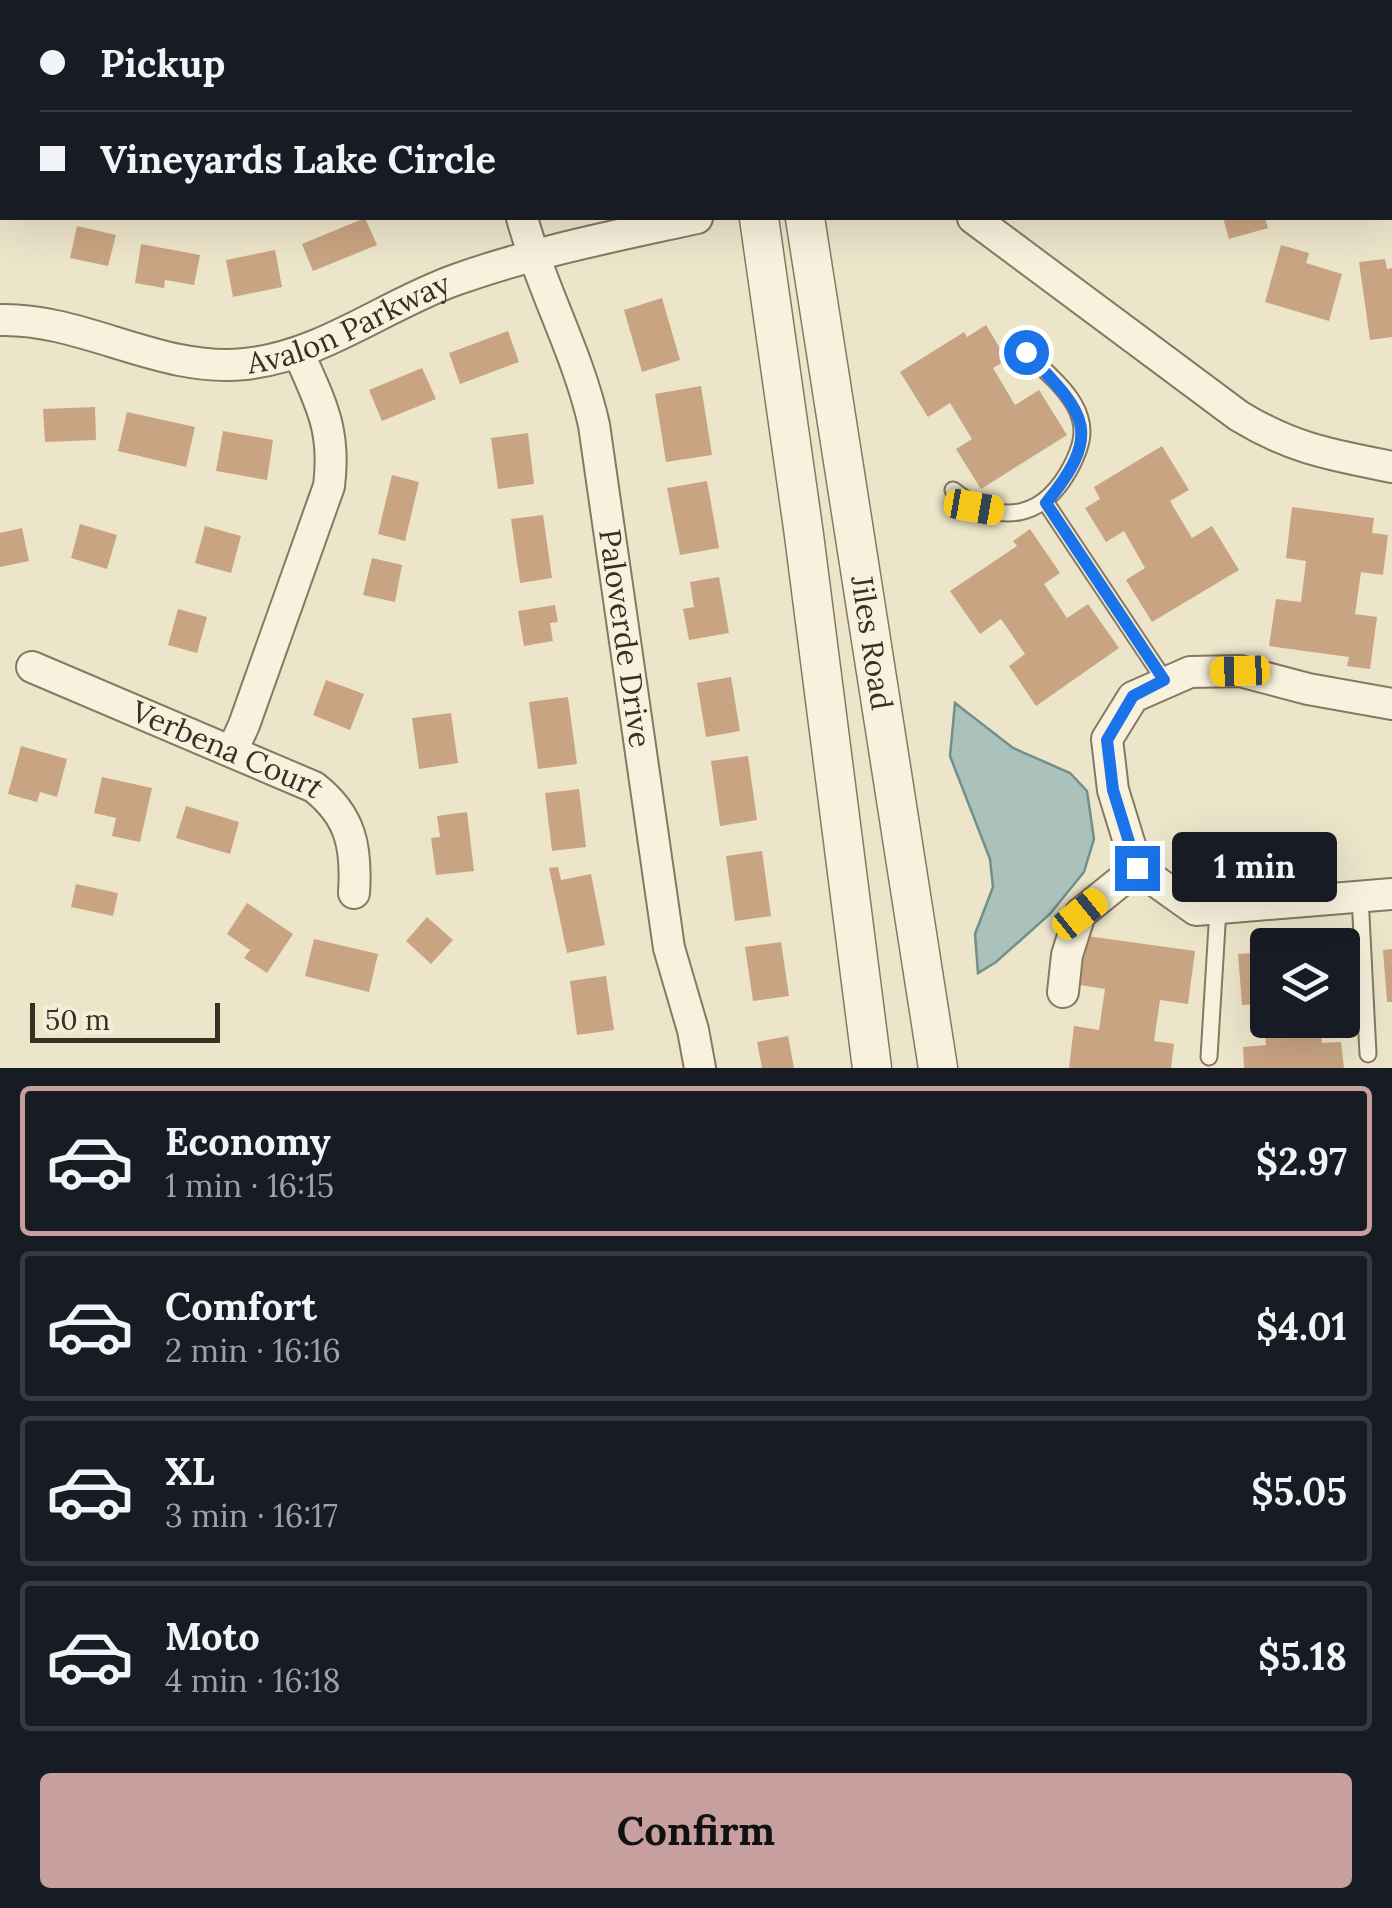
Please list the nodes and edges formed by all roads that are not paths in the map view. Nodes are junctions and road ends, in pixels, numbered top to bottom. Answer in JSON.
{"nodes":[{"id":1,"x":523,"y":220,"type":"edge"},
{"id":2,"x":687,"y":220,"type":"edge"},
{"id":3,"x":759,"y":220,"type":"edge"},
{"id":4,"x":804,"y":220,"type":"edge"},
{"id":5,"x":976,"y":220,"type":"edge"},
{"id":6,"x":532,"y":254,"type":"junction"},
{"id":7,"x":0,"y":320,"type":"edge"},
{"id":8,"x":1026,"y":352,"type":"dead end"},
{"id":9,"x":299,"y":354,"type":"junction"},
{"id":10,"x":1392,"y":467,"type":"edge"},
{"id":11,"x":953,"y":490,"type":"dead end"},
{"id":12,"x":1046,"y":503,"type":"junction"},
{"id":13,"x":32,"y":667,"type":"dead end"},
{"id":14,"x":1164,"y":680,"type":"junction"},
{"id":15,"x":1392,"y":704,"type":"edge"},
{"id":16,"x":232,"y":750,"type":"junction"},
{"id":17,"x":1137,"y":868,"type":"junction"},
{"id":18,"x":354,"y":893,"type":"dead end"},
{"id":19,"x":1392,"y":894,"type":"edge"},
{"id":20,"x":1360,"y":896,"type":"junction"},
{"id":21,"x":1218,"y":908,"type":"junction"},
{"id":22,"x":1063,"y":992,"type":"dead end"},
{"id":23,"x":1368,"y":1054,"type":"dead end"},
{"id":24,"x":1209,"y":1057,"type":"dead end"},
{"id":25,"x":700,"y":1068,"type":"edge"},
{"id":26,"x":872,"y":1068,"type":"edge"},
{"id":27,"x":938,"y":1068,"type":"edge"}],
"edges":[{"from":1,"to":6,"type":"street","name":"Paloverde Drive"},
{"from":2,"to":6,"type":"street","name":"Avalon Parkway"},
{"from":3,"to":26,"type":"street","name":"Jiles Road"},
{"from":4,"to":27,"type":"street","name":"Jiles Road"},
{"from":5,"to":10,"type":"street"},
{"from":6,"to":9,"type":"street","name":"Avalon Parkway"},
{"from":6,"to":25,"type":"street","name":"Paloverde Drive"},
{"from":7,"to":9,"type":"street","name":"Avalon Parkway"},
{"from":8,"to":12,"type":"lane"},
{"from":9,"to":16,"type":"street"},
{"from":11,"to":12,"type":"lane"},
{"from":12,"to":14,"type":"lane"},
{"from":13,"to":16,"type":"street","name":"Verbena Court"},
{"from":14,"to":15,"type":"street"},
{"from":14,"to":17,"type":"street"},
{"from":16,"to":18,"type":"street","name":"Verbena Court"},
{"from":17,"to":21,"type":"street"},
{"from":17,"to":22,"type":"street"},
{"from":19,"to":20,"type":"street"},
{"from":20,"to":21,"type":"street"},
{"from":20,"to":23,"type":"lane"},
{"from":21,"to":24,"type":"lane"}]}
